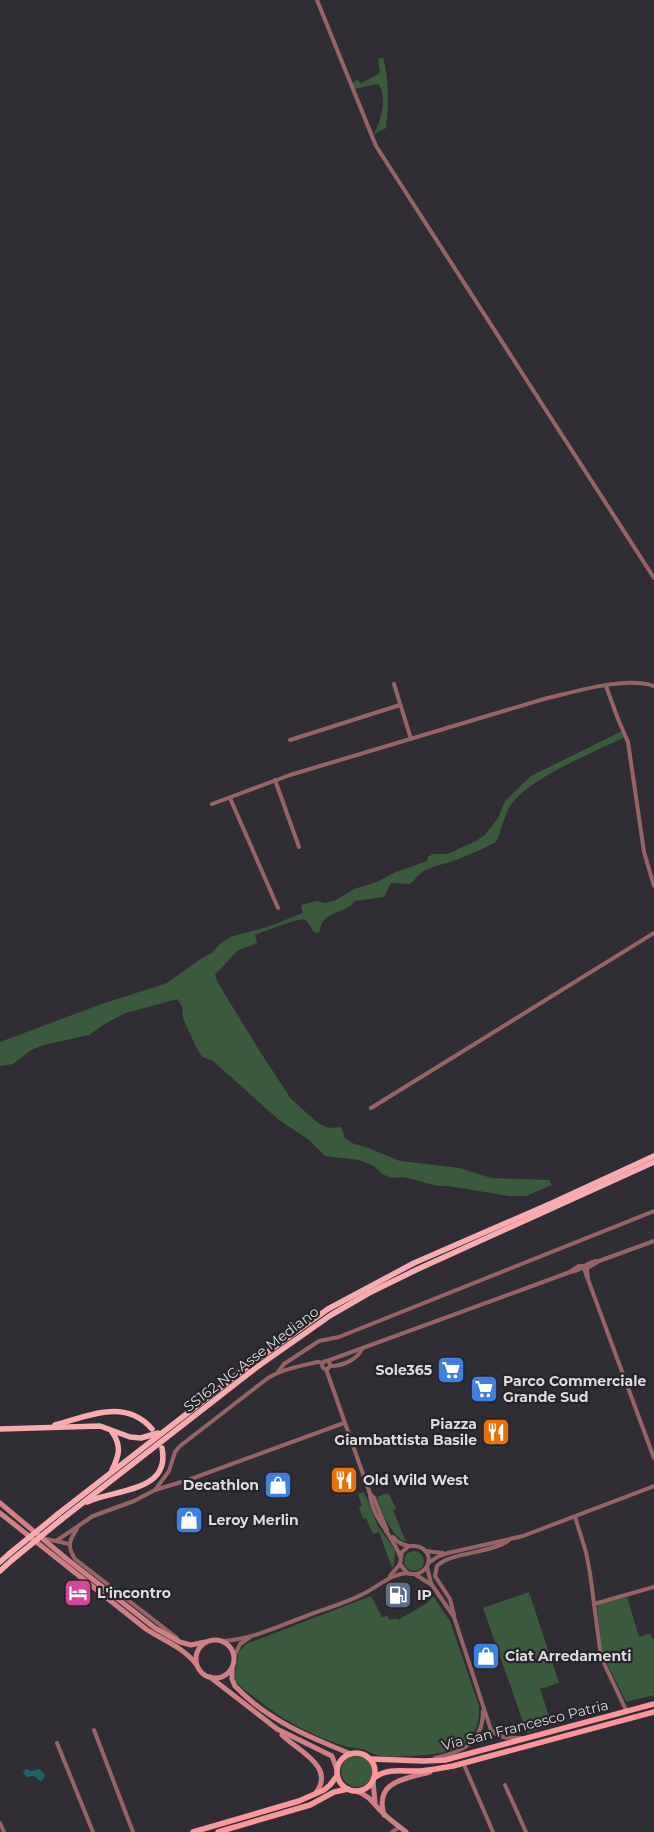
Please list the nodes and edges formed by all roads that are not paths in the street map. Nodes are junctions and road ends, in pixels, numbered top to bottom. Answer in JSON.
{"nodes":[{"id":1,"x":317,"y":0,"type":"edge"},
{"id":2,"x":654,"y":578,"type":"edge"},
{"id":3,"x":394,"y":684,"type":"dead end"},
{"id":4,"x":606,"y":686,"type":"junction"},
{"id":5,"x":654,"y":686,"type":"edge"},
{"id":6,"x":400,"y":705,"type":"junction"},
{"id":7,"x":411,"y":739,"type":"junction"},
{"id":8,"x":290,"y":740,"type":"dead end"},
{"id":9,"x":275,"y":780,"type":"junction"},
{"id":10,"x":230,"y":798,"type":"junction"},
{"id":11,"x":212,"y":804,"type":"dead end"},
{"id":12,"x":299,"y":847,"type":"dead end"},
{"id":13,"x":654,"y":886,"type":"edge"},
{"id":14,"x":278,"y":908,"type":"dead end"},
{"id":15,"x":654,"y":933,"type":"edge"},
{"id":16,"x":371,"y":1108,"type":"dead end"},
{"id":17,"x":654,"y":1156,"type":"edge"},
{"id":18,"x":654,"y":1162,"type":"edge"},
{"id":19,"x":613,"y":1178,"type":"junction"},
{"id":20,"x":654,"y":1211,"type":"edge"},
{"id":21,"x":654,"y":1241,"type":"edge"},
{"id":22,"x":583,"y":1266,"type":"junction"},
{"id":23,"x":362,"y":1349,"type":"junction"},
{"id":24,"x":325,"y":1362,"type":"junction"},
{"id":25,"x":254,"y":1365,"type":"junction"},
{"id":26,"x":330,"y":1366,"type":"junction"},
{"id":27,"x":326,"y":1370,"type":"junction"},
{"id":28,"x":278,"y":1372,"type":"junction"},
{"id":29,"x":344,"y":1423,"type":"junction"},
{"id":30,"x":45,"y":1427,"type":"junction"},
{"id":31,"x":0,"y":1429,"type":"edge"},
{"id":32,"x":152,"y":1429,"type":"dead end"},
{"id":33,"x":111,"y":1431,"type":"junction"},
{"id":34,"x":160,"y":1433,"type":"junction"},
{"id":35,"x":162,"y":1448,"type":"dead end"},
{"id":36,"x":654,"y":1458,"type":"edge"},
{"id":37,"x":111,"y":1472,"type":"junction"},
{"id":38,"x":653,"y":1488,"type":"edge"},
{"id":39,"x":155,"y":1490,"type":"junction"},
{"id":40,"x":0,"y":1503,"type":"edge"},
{"id":41,"x":76,"y":1507,"type":"junction"},
{"id":42,"x":0,"y":1514,"type":"edge"},
{"id":43,"x":60,"y":1517,"type":"junction"},
{"id":44,"x":575,"y":1517,"type":"junction"},
{"id":45,"x":78,"y":1527,"type":"junction"},
{"id":46,"x":390,"y":1536,"type":"junction"},
{"id":47,"x":40,"y":1537,"type":"junction"},
{"id":48,"x":56,"y":1540,"type":"junction"},
{"id":49,"x":510,"y":1540,"type":"junction"},
{"id":50,"x":69,"y":1544,"type":"junction"},
{"id":51,"x":409,"y":1546,"type":"junction"},
{"id":52,"x":425,"y":1551,"type":"junction"},
{"id":53,"x":448,"y":1553,"type":"junction"},
{"id":54,"x":400,"y":1556,"type":"junction"},
{"id":55,"x":10,"y":1557,"type":"junction"},
{"id":56,"x":0,"y":1562,"type":"edge"},
{"id":57,"x":400,"y":1564,"type":"junction"},
{"id":58,"x":428,"y":1565,"type":"junction"},
{"id":59,"x":0,"y":1571,"type":"edge"},
{"id":60,"x":407,"y":1573,"type":"junction"},
{"id":61,"x":416,"y":1575,"type":"junction"},
{"id":62,"x":389,"y":1578,"type":"junction"},
{"id":63,"x":432,"y":1585,"type":"junction"},
{"id":64,"x":654,"y":1586,"type":"edge"},
{"id":65,"x":594,"y":1604,"type":"junction"},
{"id":66,"x":454,"y":1617,"type":"junction"},
{"id":67,"x":252,"y":1636,"type":"junction"},
{"id":68,"x":221,"y":1641,"type":"junction"},
{"id":69,"x":180,"y":1642,"type":"junction"},
{"id":70,"x":205,"y":1642,"type":"junction"},
{"id":71,"x":234,"y":1656,"type":"junction"},
{"id":72,"x":196,"y":1664,"type":"junction"},
{"id":73,"x":232,"y":1668,"type":"junction"},
{"id":74,"x":210,"y":1677,"type":"junction"},
{"id":75,"x":483,"y":1701,"type":"junction"},
{"id":76,"x":654,"y":1704,"type":"edge"},
{"id":77,"x":627,"y":1712,"type":"junction"},
{"id":78,"x":654,"y":1712,"type":"edge"},
{"id":79,"x":277,"y":1729,"type":"junction"},
{"id":80,"x":94,"y":1730,"type":"dead end"},
{"id":81,"x":525,"y":1739,"type":"junction"},
{"id":82,"x":57,"y":1743,"type":"dead end"},
{"id":83,"x":351,"y":1754,"type":"junction"},
{"id":84,"x":371,"y":1759,"type":"junction"},
{"id":85,"x":424,"y":1761,"type":"junction"},
{"id":86,"x":465,"y":1767,"type":"dead end"},
{"id":87,"x":437,"y":1769,"type":"junction"},
{"id":88,"x":337,"y":1773,"type":"junction"},
{"id":89,"x":374,"y":1780,"type":"junction"},
{"id":90,"x":505,"y":1785,"type":"dead end"},
{"id":91,"x":348,"y":1789,"type":"junction"},
{"id":92,"x":356,"y":1791,"type":"junction"},
{"id":93,"x":315,"y":1795,"type":"junction"},
{"id":94,"x":375,"y":1802,"type":"junction"},
{"id":95,"x":384,"y":1815,"type":"junction"},
{"id":96,"x":0,"y":1823,"type":"edge"},
{"id":97,"x":400,"y":1827,"type":"junction"},
{"id":98,"x":4,"y":1832,"type":"edge"},
{"id":99,"x":93,"y":1832,"type":"edge"},
{"id":100,"x":133,"y":1832,"type":"edge"},
{"id":101,"x":193,"y":1832,"type":"edge"},
{"id":102,"x":218,"y":1832,"type":"edge"},
{"id":103,"x":392,"y":1832,"type":"edge"},
{"id":104,"x":406,"y":1832,"type":"edge"},
{"id":105,"x":493,"y":1832,"type":"edge"},
{"id":106,"x":526,"y":1832,"type":"edge"}],
"edges":[{"from":1,"to":2,"type":"street"},
{"from":3,"to":6,"type":"street"},
{"from":4,"to":5,"type":"street"},
{"from":4,"to":7,"type":"street"},
{"from":4,"to":13,"type":"street"},
{"from":6,"to":7,"type":"street"},
{"from":6,"to":8,"type":"street"},
{"from":7,"to":9,"type":"street"},
{"from":9,"to":10,"type":"street"},
{"from":9,"to":12,"type":"street"},
{"from":10,"to":11,"type":"street"},
{"from":10,"to":14,"type":"street"},
{"from":15,"to":16,"type":"street"},
{"from":17,"to":19,"type":"highway","name":"SS162 NC Asse Mediano"},
{"from":18,"to":19,"type":"highway","name":"SS162 NC Asse Mediano"},
{"from":19,"to":25,"type":"highway","name":"SS162 NC Asse Mediano"},
{"from":20,"to":28,"type":"street"},
{"from":21,"to":22,"type":"street"},
{"from":22,"to":23,"type":"street"},
{"from":22,"to":36,"type":"street"},
{"from":23,"to":24,"type":"street"},
{"from":23,"to":26,"type":"street"},
{"from":24,"to":26,"type":"street"},
{"from":24,"to":27,"type":"street"},
{"from":24,"to":28,"type":"street"},
{"from":25,"to":34,"type":"highway","name":"SS162 NC Asse Mediano"},
{"from":25,"to":41,"type":"highway","name":"SS162 NC Asse Mediano"},
{"from":26,"to":27,"type":"street"},
{"from":27,"to":29,"type":"street"},
{"from":28,"to":39,"type":"street"},
{"from":29,"to":39,"type":"street"},
{"from":29,"to":46,"type":"street"},
{"from":30,"to":31,"type":"highway"},
{"from":30,"to":32,"type":"highway"},
{"from":30,"to":33,"type":"highway"},
{"from":33,"to":34,"type":"highway"},
{"from":33,"to":37,"type":"highway"},
{"from":34,"to":37,"type":"highway","name":"SS162 NC Asse Mediano"},
{"from":35,"to":41,"type":"highway"},
{"from":37,"to":43,"type":"highway","name":"SS162 NC Asse Mediano"},
{"from":38,"to":44,"type":"street"},
{"from":39,"to":45,"type":"street"},
{"from":40,"to":47,"type":"main road"},
{"from":41,"to":43,"type":"highway","name":"SS162 NC Asse Mediano"},
{"from":42,"to":72,"type":"main road"},
{"from":43,"to":55,"type":"highway","name":"SS162 NC Asse Mediano","bridge":true},
{"from":44,"to":49,"type":"street"},
{"from":44,"to":65,"type":"street"},
{"from":45,"to":48,"type":"street"},
{"from":45,"to":50,"type":"street"},
{"from":46,"to":51,"type":"street"},
{"from":46,"to":54,"type":"street"},
{"from":47,"to":48,"type":"street"},
{"from":47,"to":69,"type":"main road"},
{"from":48,"to":50,"type":"street"},
{"from":49,"to":53,"type":"street"},
{"from":49,"to":66,"type":"street"},
{"from":50,"to":69,"type":"street"},
{"from":51,"to":52,"type":"street"},
{"from":51,"to":54,"type":"street"},
{"from":52,"to":53,"type":"street"},
{"from":52,"to":58,"type":"street"},
{"from":53,"to":58,"type":"street"},
{"from":54,"to":57,"type":"street"},
{"from":55,"to":56,"type":"highway","name":"SS162 NC Asse Mediano"},
{"from":55,"to":59,"type":"highway","name":"SS162 NC Asse Mediano"},
{"from":57,"to":60,"type":"street"},
{"from":57,"to":62,"type":"street"},
{"from":58,"to":61,"type":"street"},
{"from":58,"to":63,"type":"street"},
{"from":60,"to":61,"type":"street"},
{"from":60,"to":62,"type":"street"},
{"from":61,"to":63,"type":"street"},
{"from":62,"to":67,"type":"street"},
{"from":63,"to":66,"type":"street"},
{"from":64,"to":65,"type":"street"},
{"from":65,"to":77,"type":"street"},
{"from":66,"to":75,"type":"street"},
{"from":67,"to":68,"type":"street"},
{"from":67,"to":71,"type":"street"},
{"from":68,"to":70,"type":"main road"},
{"from":68,"to":71,"type":"main road"},
{"from":69,"to":70,"type":"main road"},
{"from":70,"to":72,"type":"main road"},
{"from":71,"to":73,"type":"main road"},
{"from":72,"to":74,"type":"main road"},
{"from":73,"to":74,"type":"main road"},
{"from":73,"to":83,"type":"main road"},
{"from":74,"to":79,"type":"main road"},
{"from":75,"to":81,"type":"street"},
{"from":75,"to":85,"type":"street"},
{"from":76,"to":77,"type":"main road","name":"Via San Francesco Patria"},
{"from":77,"to":81,"type":"main road","name":"Via San Francesco Patria"},
{"from":78,"to":87,"type":"main road","name":"Via San Francesco Patria"},
{"from":79,"to":88,"type":"main road"},
{"from":79,"to":93,"type":"main road"},
{"from":80,"to":100,"type":"street"},
{"from":81,"to":85,"type":"main road","name":"Via San Francesco Patria"},
{"from":82,"to":99,"type":"street"},
{"from":83,"to":84,"type":"main road"},
{"from":83,"to":88,"type":"main road"},
{"from":84,"to":85,"type":"main road","name":"Via San Francesco Patria"},
{"from":84,"to":89,"type":"main road"},
{"from":86,"to":105,"type":"street"},
{"from":87,"to":89,"type":"main road","name":"Via San Francesco Patria"},
{"from":87,"to":95,"type":"main road"},
{"from":88,"to":91,"type":"main road"},
{"from":88,"to":93,"type":"main road"},
{"from":89,"to":92,"type":"main road"},
{"from":89,"to":94,"type":"main road"},
{"from":90,"to":106,"type":"street"},
{"from":91,"to":92,"type":"main road"},
{"from":91,"to":102,"type":"main road"},
{"from":92,"to":94,"type":"main road"},
{"from":93,"to":101,"type":"main road"},
{"from":94,"to":95,"type":"main road"},
{"from":95,"to":97,"type":"main road"},
{"from":96,"to":98,"type":"street"},
{"from":97,"to":103,"type":"street"},
{"from":97,"to":104,"type":"main road"}]}
